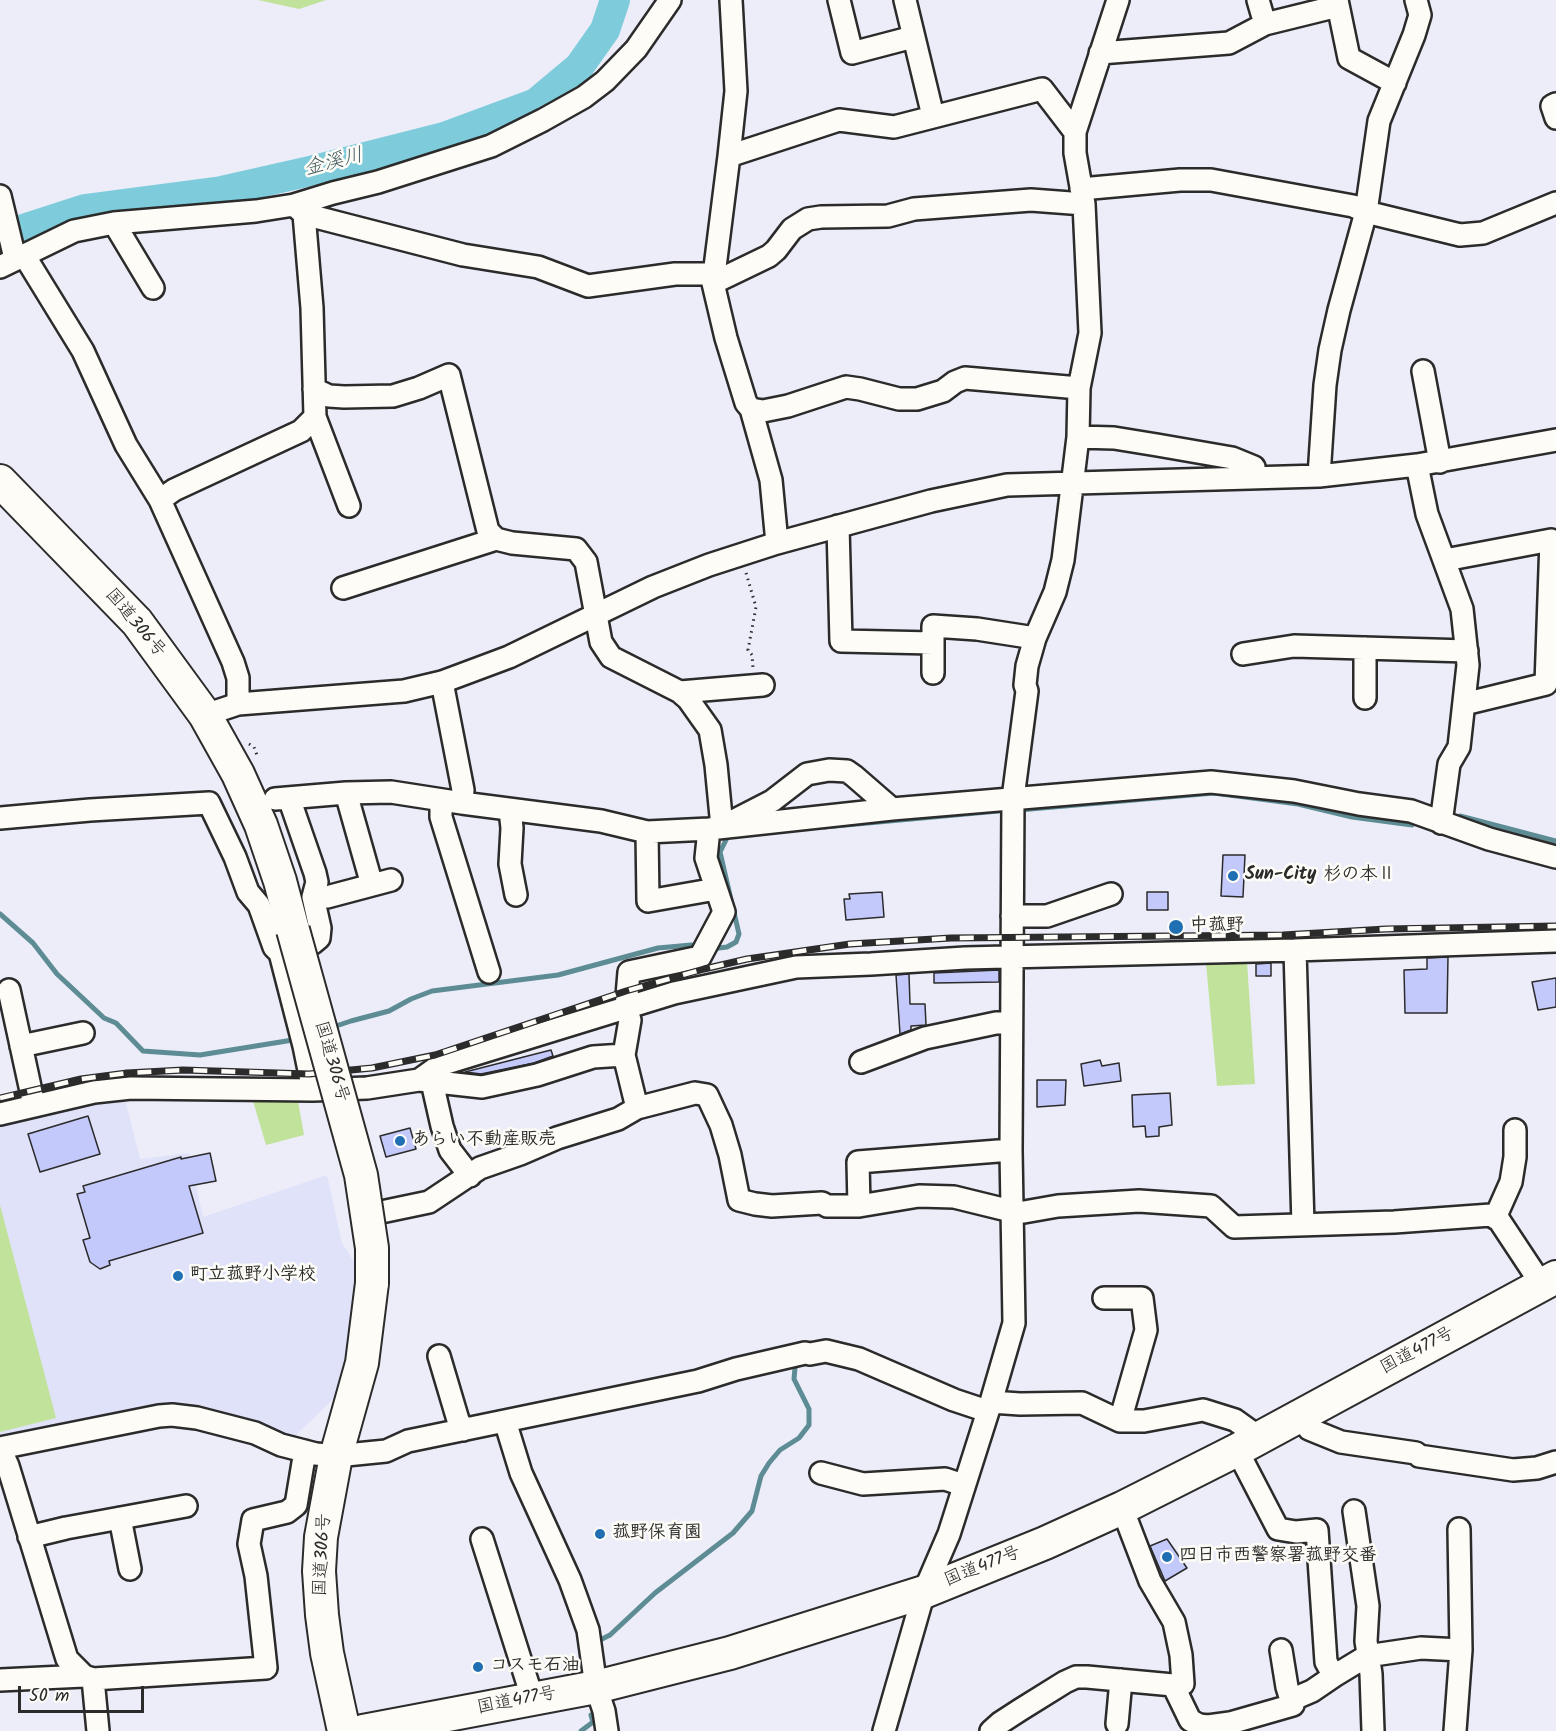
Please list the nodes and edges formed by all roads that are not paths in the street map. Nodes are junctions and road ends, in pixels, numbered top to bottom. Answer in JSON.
{"nodes":[{"id":1,"x":670,"y":0,"type":"edge"},
{"id":2,"x":731,"y":0,"type":"edge"},
{"id":3,"x":839,"y":0,"type":"edge"},
{"id":4,"x":904,"y":0,"type":"edge"},
{"id":5,"x":1118,"y":0,"type":"edge"},
{"id":6,"x":1258,"y":0,"type":"edge"},
{"id":7,"x":1416,"y":0,"type":"edge"},
{"id":8,"x":1337,"y":3,"type":"edge"},
{"id":9,"x":1265,"y":24,"type":"junction"},
{"id":10,"x":914,"y":37,"type":"junction"},
{"id":11,"x":1100,"y":53,"type":"junction"},
{"id":12,"x":1395,"y":83,"type":"junction"},
{"id":13,"x":1556,"y":104,"type":"edge"},
{"id":14,"x":933,"y":116,"type":"junction"},
{"id":15,"x":1556,"y":118,"type":"edge"},
{"id":16,"x":1075,"y":132,"type":"junction"},
{"id":17,"x":729,"y":156,"type":"junction"},
{"id":18,"x":0,"y":196,"type":"edge"},
{"id":19,"x":1083,"y":197,"type":"junction"},
{"id":20,"x":1556,"y":203,"type":"edge"},
{"id":21,"x":299,"y":210,"type":"junction"},
{"id":22,"x":1366,"y":212,"type":"junction"},
{"id":23,"x":114,"y":223,"type":"junction"},
{"id":24,"x":13,"y":257,"type":"edge"},
{"id":25,"x":713,"y":279,"type":"junction"},
{"id":26,"x":153,"y":288,"type":"dead end"},
{"id":27,"x":1423,"y":371,"type":"dead end"},
{"id":28,"x":1079,"y":388,"type":"junction"},
{"id":29,"x":314,"y":389,"type":"junction"},
{"id":30,"x":751,"y":410,"type":"junction"},
{"id":31,"x":315,"y":417,"type":"junction"},
{"id":32,"x":1078,"y":437,"type":"junction"},
{"id":33,"x":1556,"y":440,"type":"edge"},
{"id":34,"x":1440,"y":462,"type":"junction"},
{"id":35,"x":1417,"y":465,"type":"junction"},
{"id":36,"x":1254,"y":467,"type":"dead end"},
{"id":37,"x":1319,"y":476,"type":"junction"},
{"id":38,"x":0,"y":481,"type":"edge"},
{"id":39,"x":1072,"y":483,"type":"junction"},
{"id":40,"x":160,"y":500,"type":"junction"},
{"id":41,"x":349,"y":506,"type":"dead end"},
{"id":42,"x":838,"y":526,"type":"junction"},
{"id":43,"x":496,"y":539,"type":"junction"},
{"id":44,"x":777,"y":543,"type":"junction"},
{"id":45,"x":1445,"y":560,"type":"junction"},
{"id":46,"x":342,"y":588,"type":"dead end"},
{"id":47,"x":595,"y":615,"type":"junction"},
{"id":48,"x":1035,"y":638,"type":"junction"},
{"id":49,"x":933,"y":643,"type":"junction"},
{"id":50,"x":1365,"y":648,"type":"junction"},
{"id":51,"x":1467,"y":651,"type":"junction"},
{"id":52,"x":1243,"y":654,"type":"dead end"},
{"id":53,"x":933,"y":673,"type":"dead end"},
{"id":54,"x":442,"y":682,"type":"junction"},
{"id":55,"x":763,"y":686,"type":"dead end"},
{"id":56,"x":680,"y":692,"type":"junction"},
{"id":57,"x":1365,"y":698,"type":"dead end"},
{"id":58,"x":238,"y":704,"type":"junction"},
{"id":59,"x":1464,"y":704,"type":"junction"},
{"id":60,"x":205,"y":715,"type":"junction"},
{"id":61,"x":346,"y":793,"type":"junction"},
{"id":62,"x":1013,"y":799,"type":"junction"},
{"id":63,"x":441,"y":800,"type":"junction"},
{"id":64,"x":462,"y":803,"type":"junction"},
{"id":65,"x":892,"y":809,"type":"junction"},
{"id":66,"x":510,"y":810,"type":"junction"},
{"id":67,"x":0,"y":818,"type":"edge"},
{"id":68,"x":1441,"y":823,"type":"junction"},
{"id":69,"x":715,"y":828,"type":"junction"},
{"id":70,"x":647,"y":832,"type":"junction"},
{"id":71,"x":1556,"y":857,"type":"edge"},
{"id":72,"x":716,"y":889,"type":"junction"},
{"id":73,"x":1112,"y":894,"type":"dead end"},
{"id":74,"x":516,"y":895,"type":"dead end"},
{"id":75,"x":327,"y":897,"type":"dead end"},
{"id":76,"x":1012,"y":916,"type":"junction"},
{"id":77,"x":1556,"y":941,"type":"edge"},
{"id":78,"x":287,"y":942,"type":"junction"},
{"id":79,"x":1295,"y":950,"type":"junction"},
{"id":80,"x":1011,"y":957,"type":"junction"},
{"id":81,"x":489,"y":972,"type":"dead end"},
{"id":82,"x":9,"y":990,"type":"dead end"},
{"id":83,"x":626,"y":1008,"type":"junction"},
{"id":84,"x":1011,"y":1023,"type":"junction"},
{"id":85,"x":83,"y":1033,"type":"dead end"},
{"id":86,"x":21,"y":1046,"type":"junction"},
{"id":87,"x":624,"y":1055,"type":"junction"},
{"id":88,"x":861,"y":1062,"type":"dead end"},
{"id":89,"x":425,"y":1081,"type":"junction"},
{"id":90,"x":313,"y":1090,"type":"junction"},
{"id":91,"x":34,"y":1105,"type":"junction"},
{"id":92,"x":637,"y":1108,"type":"junction"},
{"id":93,"x":0,"y":1114,"type":"edge"},
{"id":94,"x":1515,"y":1130,"type":"dead end"},
{"id":95,"x":1011,"y":1150,"type":"junction"},
{"id":96,"x":470,"y":1176,"type":"junction"},
{"id":97,"x":859,"y":1206,"type":"junction"},
{"id":98,"x":386,"y":1211,"type":"dead end"},
{"id":99,"x":1011,"y":1211,"type":"junction"},
{"id":100,"x":1495,"y":1218,"type":"junction"},
{"id":101,"x":1303,"y":1226,"type":"junction"},
{"id":102,"x":1549,"y":1281,"type":"edge"},
{"id":103,"x":1104,"y":1298,"type":"dead end"},
{"id":104,"x":439,"y":1356,"type":"dead end"},
{"id":105,"x":989,"y":1406,"type":"junction"},
{"id":106,"x":1301,"y":1415,"type":"junction"},
{"id":107,"x":506,"y":1421,"type":"junction"},
{"id":108,"x":1120,"y":1421,"type":"junction"},
{"id":109,"x":463,"y":1430,"type":"junction"},
{"id":110,"x":1248,"y":1444,"type":"junction"},
{"id":111,"x":0,"y":1448,"type":"edge"},
{"id":112,"x":305,"y":1451,"type":"junction"},
{"id":113,"x":336,"y":1456,"type":"junction"},
{"id":114,"x":1556,"y":1461,"type":"edge"},
{"id":115,"x":821,"y":1473,"type":"dead end"},
{"id":116,"x":963,"y":1485,"type":"junction"},
{"id":117,"x":186,"y":1506,"type":"dead end"},
{"id":118,"x":1122,"y":1508,"type":"junction"},
{"id":119,"x":1354,"y":1511,"type":"dead end"},
{"id":120,"x":120,"y":1518,"type":"junction"},
{"id":121,"x":1459,"y":1529,"type":"dead end"},
{"id":122,"x":29,"y":1537,"type":"junction"},
{"id":123,"x":482,"y":1539,"type":"dead end"},
{"id":124,"x":129,"y":1569,"type":"dead end"},
{"id":125,"x":924,"y":1592,"type":"junction"},
{"id":126,"x":1281,"y":1650,"type":"dead end"},
{"id":127,"x":1461,"y":1650,"type":"junction"},
{"id":128,"x":1367,"y":1656,"type":"junction"},
{"id":129,"x":1334,"y":1676,"type":"junction"},
{"id":130,"x":88,"y":1677,"type":"junction"},
{"id":131,"x":0,"y":1680,"type":"edge"},
{"id":132,"x":1121,"y":1680,"type":"junction"},
{"id":133,"x":596,"y":1687,"type":"junction"},
{"id":134,"x":1177,"y":1694,"type":"junction"},
{"id":135,"x":533,"y":1700,"type":"junction"},
{"id":136,"x":1291,"y":1700,"type":"junction"},
{"id":137,"x":1117,"y":1724,"type":"dead end"},
{"id":138,"x":610,"y":1728,"type":"edge"},
{"id":139,"x":98,"y":1731,"type":"edge"},
{"id":140,"x":344,"y":1731,"type":"edge"},
{"id":141,"x":363,"y":1731,"type":"edge"},
{"id":142,"x":884,"y":1731,"type":"edge"},
{"id":143,"x":991,"y":1731,"type":"edge"},
{"id":144,"x":1176,"y":1731,"type":"edge"},
{"id":145,"x":1373,"y":1731,"type":"edge"},
{"id":146,"x":1455,"y":1731,"type":"edge"}],
"edges":[{"from":1,"to":21,"type":"street"},
{"from":2,"to":17,"type":"street"},
{"from":3,"to":10,"type":"street"},
{"from":4,"to":10,"type":"street"},
{"from":5,"to":11,"type":"street"},
{"from":6,"to":9,"type":"street"},
{"from":7,"to":12,"type":"street"},
{"from":8,"to":9,"type":"street"},
{"from":8,"to":12,"type":"street"},
{"from":9,"to":11,"type":"street"},
{"from":10,"to":14,"type":"street"},
{"from":11,"to":16,"type":"street"},
{"from":12,"to":22,"type":"street"},
{"from":13,"to":15,"type":"street"},
{"from":14,"to":16,"type":"street"},
{"from":14,"to":17,"type":"street"},
{"from":16,"to":19,"type":"street"},
{"from":17,"to":25,"type":"street"},
{"from":18,"to":24,"type":"street"},
{"from":19,"to":22,"type":"street"},
{"from":19,"to":25,"type":"street"},
{"from":19,"to":28,"type":"street"},
{"from":20,"to":22,"type":"street"},
{"from":21,"to":23,"type":"street"},
{"from":21,"to":25,"type":"street"},
{"from":21,"to":29,"type":"street"},
{"from":22,"to":37,"type":"street"},
{"from":23,"to":24,"type":"street"},
{"from":23,"to":26,"type":"street"},
{"from":24,"to":40,"type":"street"},
{"from":25,"to":30,"type":"street"},
{"from":27,"to":34,"type":"street"},
{"from":28,"to":30,"type":"street"},
{"from":28,"to":32,"type":"street"},
{"from":29,"to":31,"type":"street"},
{"from":29,"to":43,"type":"street"},
{"from":30,"to":44,"type":"street"},
{"from":31,"to":40,"type":"street"},
{"from":31,"to":41,"type":"street"},
{"from":32,"to":36,"type":"street"},
{"from":32,"to":39,"type":"street"},
{"from":33,"to":34,"type":"street"},
{"from":34,"to":35,"type":"street"},
{"from":35,"to":37,"type":"street"},
{"from":35,"to":45,"type":"street"},
{"from":37,"to":39,"type":"street"},
{"from":38,"to":60,"type":"highway","name":"国道306号"},
{"from":39,"to":42,"type":"street"},
{"from":39,"to":48,"type":"street"},
{"from":40,"to":58,"type":"street"},
{"from":42,"to":44,"type":"street"},
{"from":42,"to":49,"type":"street"},
{"from":43,"to":46,"type":"street"},
{"from":43,"to":47,"type":"street"},
{"from":44,"to":47,"type":"street"},
{"from":45,"to":51,"type":"street"},
{"from":45,"to":59,"type":"street"},
{"from":47,"to":54,"type":"street"},
{"from":47,"to":56,"type":"street"},
{"from":48,"to":49,"type":"street"},
{"from":48,"to":62,"type":"street"},
{"from":49,"to":53,"type":"street"},
{"from":50,"to":51,"type":"street"},
{"from":50,"to":52,"type":"street"},
{"from":50,"to":57,"type":"street"},
{"from":51,"to":59,"type":"street"},
{"from":54,"to":58,"type":"street"},
{"from":54,"to":64,"type":"street"},
{"from":55,"to":56,"type":"street"},
{"from":56,"to":69,"type":"street"},
{"from":58,"to":60,"type":"street"},
{"from":59,"to":68,"type":"street"},
{"from":60,"to":78,"type":"highway","name":"国道306号"},
{"from":61,"to":63,"type":"street"},
{"from":61,"to":75,"type":"street"},
{"from":61,"to":78,"type":"street"},
{"from":62,"to":65,"type":"street"},
{"from":62,"to":68,"type":"street"},
{"from":62,"to":76,"type":"street"},
{"from":63,"to":64,"type":"street"},
{"from":63,"to":81,"type":"street"},
{"from":64,"to":66,"type":"street"},
{"from":65,"to":69,"type":"street"},
{"from":65,"to":69,"type":"street"},
{"from":66,"to":70,"type":"street"},
{"from":66,"to":74,"type":"street"},
{"from":67,"to":78,"type":"street"},
{"from":68,"to":71,"type":"street"},
{"from":69,"to":70,"type":"street"},
{"from":69,"to":72,"type":"street"},
{"from":70,"to":72,"type":"street"},
{"from":72,"to":83,"type":"street"},
{"from":73,"to":76,"type":"street"},
{"from":76,"to":80,"type":"street"},
{"from":77,"to":79,"type":"street"},
{"from":78,"to":90,"type":"street"},
{"from":78,"to":113,"type":"highway","name":"国道306号","bridge":true},
{"from":79,"to":80,"type":"street"},
{"from":79,"to":101,"type":"street"},
{"from":80,"to":83,"type":"street"},
{"from":80,"to":84,"type":"street"},
{"from":82,"to":86,"type":"street"},
{"from":83,"to":87,"type":"street"},
{"from":83,"to":89,"type":"street"},
{"from":84,"to":88,"type":"street"},
{"from":84,"to":95,"type":"street"},
{"from":85,"to":86,"type":"street"},
{"from":86,"to":91,"type":"street"},
{"from":87,"to":89,"type":"street"},
{"from":87,"to":92,"type":"street"},
{"from":89,"to":90,"type":"street"},
{"from":89,"to":96,"type":"street"},
{"from":90,"to":91,"type":"street"},
{"from":91,"to":93,"type":"street"},
{"from":92,"to":96,"type":"street"},
{"from":92,"to":97,"type":"street"},
{"from":94,"to":100,"type":"street"},
{"from":95,"to":97,"type":"street"},
{"from":95,"to":99,"type":"street"},
{"from":96,"to":98,"type":"street"},
{"from":97,"to":99,"type":"street"},
{"from":99,"to":101,"type":"street"},
{"from":99,"to":105,"type":"street"},
{"from":100,"to":101,"type":"street"},
{"from":100,"to":102,"type":"street"},
{"from":102,"to":106,"type":"highway","name":"国道477号"},
{"from":103,"to":108,"type":"street"},
{"from":104,"to":109,"type":"street"},
{"from":105,"to":107,"type":"street"},
{"from":105,"to":108,"type":"street"},
{"from":105,"to":116,"type":"street"},
{"from":106,"to":110,"type":"highway","name":"国道477号"},
{"from":106,"to":114,"type":"street"},
{"from":107,"to":109,"type":"street"},
{"from":107,"to":133,"type":"street"},
{"from":108,"to":110,"type":"street"},
{"from":109,"to":113,"type":"street"},
{"from":110,"to":118,"type":"highway","name":"国道477号"},
{"from":110,"to":129,"type":"street"},
{"from":111,"to":112,"type":"street"},
{"from":111,"to":122,"type":"street"},
{"from":112,"to":113,"type":"street"},
{"from":112,"to":130,"type":"street"},
{"from":113,"to":140,"type":"highway","name":"国道306号"},
{"from":115,"to":116,"type":"street"},
{"from":116,"to":125,"type":"street"},
{"from":117,"to":120,"type":"street"},
{"from":118,"to":125,"type":"highway","name":"国道477号"},
{"from":118,"to":134,"type":"street"},
{"from":119,"to":128,"type":"street"},
{"from":120,"to":122,"type":"street"},
{"from":120,"to":124,"type":"street"},
{"from":121,"to":127,"type":"street"},
{"from":122,"to":130,"type":"street"},
{"from":123,"to":135,"type":"street"},
{"from":125,"to":133,"type":"highway","name":"国道477号"},
{"from":125,"to":142,"type":"street"},
{"from":126,"to":136,"type":"street"},
{"from":127,"to":128,"type":"street"},
{"from":127,"to":146,"type":"street"},
{"from":128,"to":129,"type":"street"},
{"from":128,"to":145,"type":"street"},
{"from":129,"to":136,"type":"street"},
{"from":130,"to":131,"type":"street"},
{"from":130,"to":139,"type":"street"},
{"from":132,"to":134,"type":"street"},
{"from":132,"to":137,"type":"street"},
{"from":132,"to":143,"type":"street"},
{"from":133,"to":135,"type":"highway","name":"国道477号"},
{"from":133,"to":138,"type":"street"},
{"from":134,"to":136,"type":"street"},
{"from":134,"to":144,"type":"street"},
{"from":135,"to":141,"type":"highway","name":"国道477号"}]}
